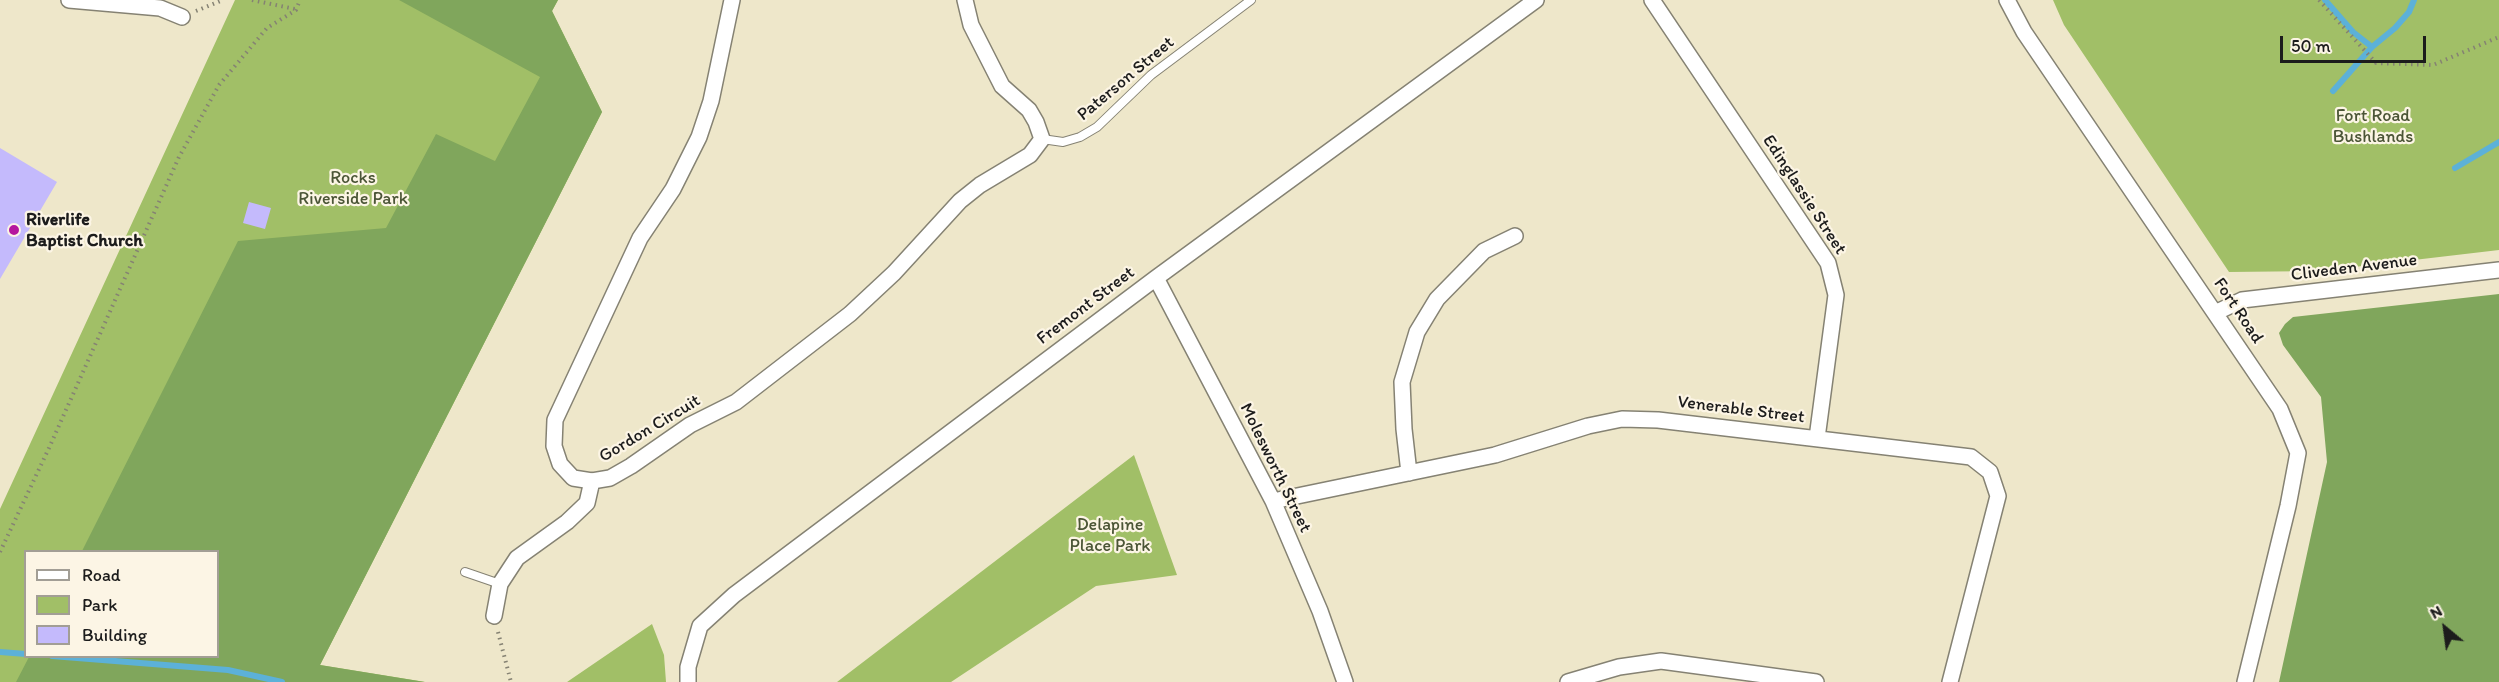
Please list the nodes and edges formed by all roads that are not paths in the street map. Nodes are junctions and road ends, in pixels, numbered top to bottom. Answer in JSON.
{"nodes":[{"id":1,"x":69,"y":0,"type":"edge"},
{"id":2,"x":732,"y":0,"type":"edge"},
{"id":3,"x":965,"y":0,"type":"edge"},
{"id":4,"x":1251,"y":0,"type":"edge"},
{"id":5,"x":1536,"y":0,"type":"edge"},
{"id":6,"x":1652,"y":0,"type":"edge"},
{"id":7,"x":2007,"y":0,"type":"edge"},
{"id":8,"x":182,"y":17,"type":"road end"},
{"id":9,"x":1042,"y":139,"type":"junction"},
{"id":10,"x":1515,"y":236,"type":"dead end"},
{"id":11,"x":2499,"y":270,"type":"edge"},
{"id":12,"x":1156,"y":278,"type":"junction"},
{"id":13,"x":2215,"y":313,"type":"junction"},
{"id":14,"x":1817,"y":438,"type":"junction"},
{"id":15,"x":1409,"y":473,"type":"junction"},
{"id":16,"x":592,"y":481,"type":"junction"},
{"id":17,"x":1273,"y":501,"type":"junction"},
{"id":18,"x":465,"y":572,"type":"dead end"},
{"id":19,"x":500,"y":584,"type":"junction"},
{"id":20,"x":494,"y":616,"type":"road end"},
{"id":21,"x":688,"y":674,"type":"edge"},
{"id":22,"x":1345,"y":682,"type":"edge"},
{"id":23,"x":1568,"y":682,"type":"edge"},
{"id":24,"x":1816,"y":682,"type":"edge"},
{"id":25,"x":1950,"y":682,"type":"edge"},
{"id":26,"x":2245,"y":682,"type":"edge"}],
"edges":[{"from":1,"to":8,"type":"street"},
{"from":2,"to":16,"type":"street","name":"Gordon Circuit"},
{"from":3,"to":9,"type":"street"},
{"from":4,"to":9,"type":"lane","name":"Paterson Street"},
{"from":5,"to":12,"type":"street","name":"Fremont Street"},
{"from":6,"to":14,"type":"street","name":"Edinglassie Street"},
{"from":7,"to":13,"type":"street","name":"Fort Road"},
{"from":9,"to":16,"type":"street","name":"Gordon Circuit"},
{"from":10,"to":15,"type":"street"},
{"from":11,"to":13,"type":"street","name":"Cliveden Avenue"},
{"from":12,"to":17,"type":"street","name":"Molesworth Street"},
{"from":12,"to":21,"type":"street","name":"Fremont Street"},
{"from":13,"to":26,"type":"street","name":"Fort Road"},
{"from":14,"to":15,"type":"street","name":"Venerable Street"},
{"from":14,"to":25,"type":"street","name":"Venerable Street"},
{"from":15,"to":17,"type":"street","name":"Venerable Street"},
{"from":16,"to":19,"type":"street"},
{"from":17,"to":22,"type":"street","name":"Molesworth Street"},
{"from":18,"to":19,"type":"lane"},
{"from":19,"to":20,"type":"street"},
{"from":23,"to":24,"type":"street"}]}
